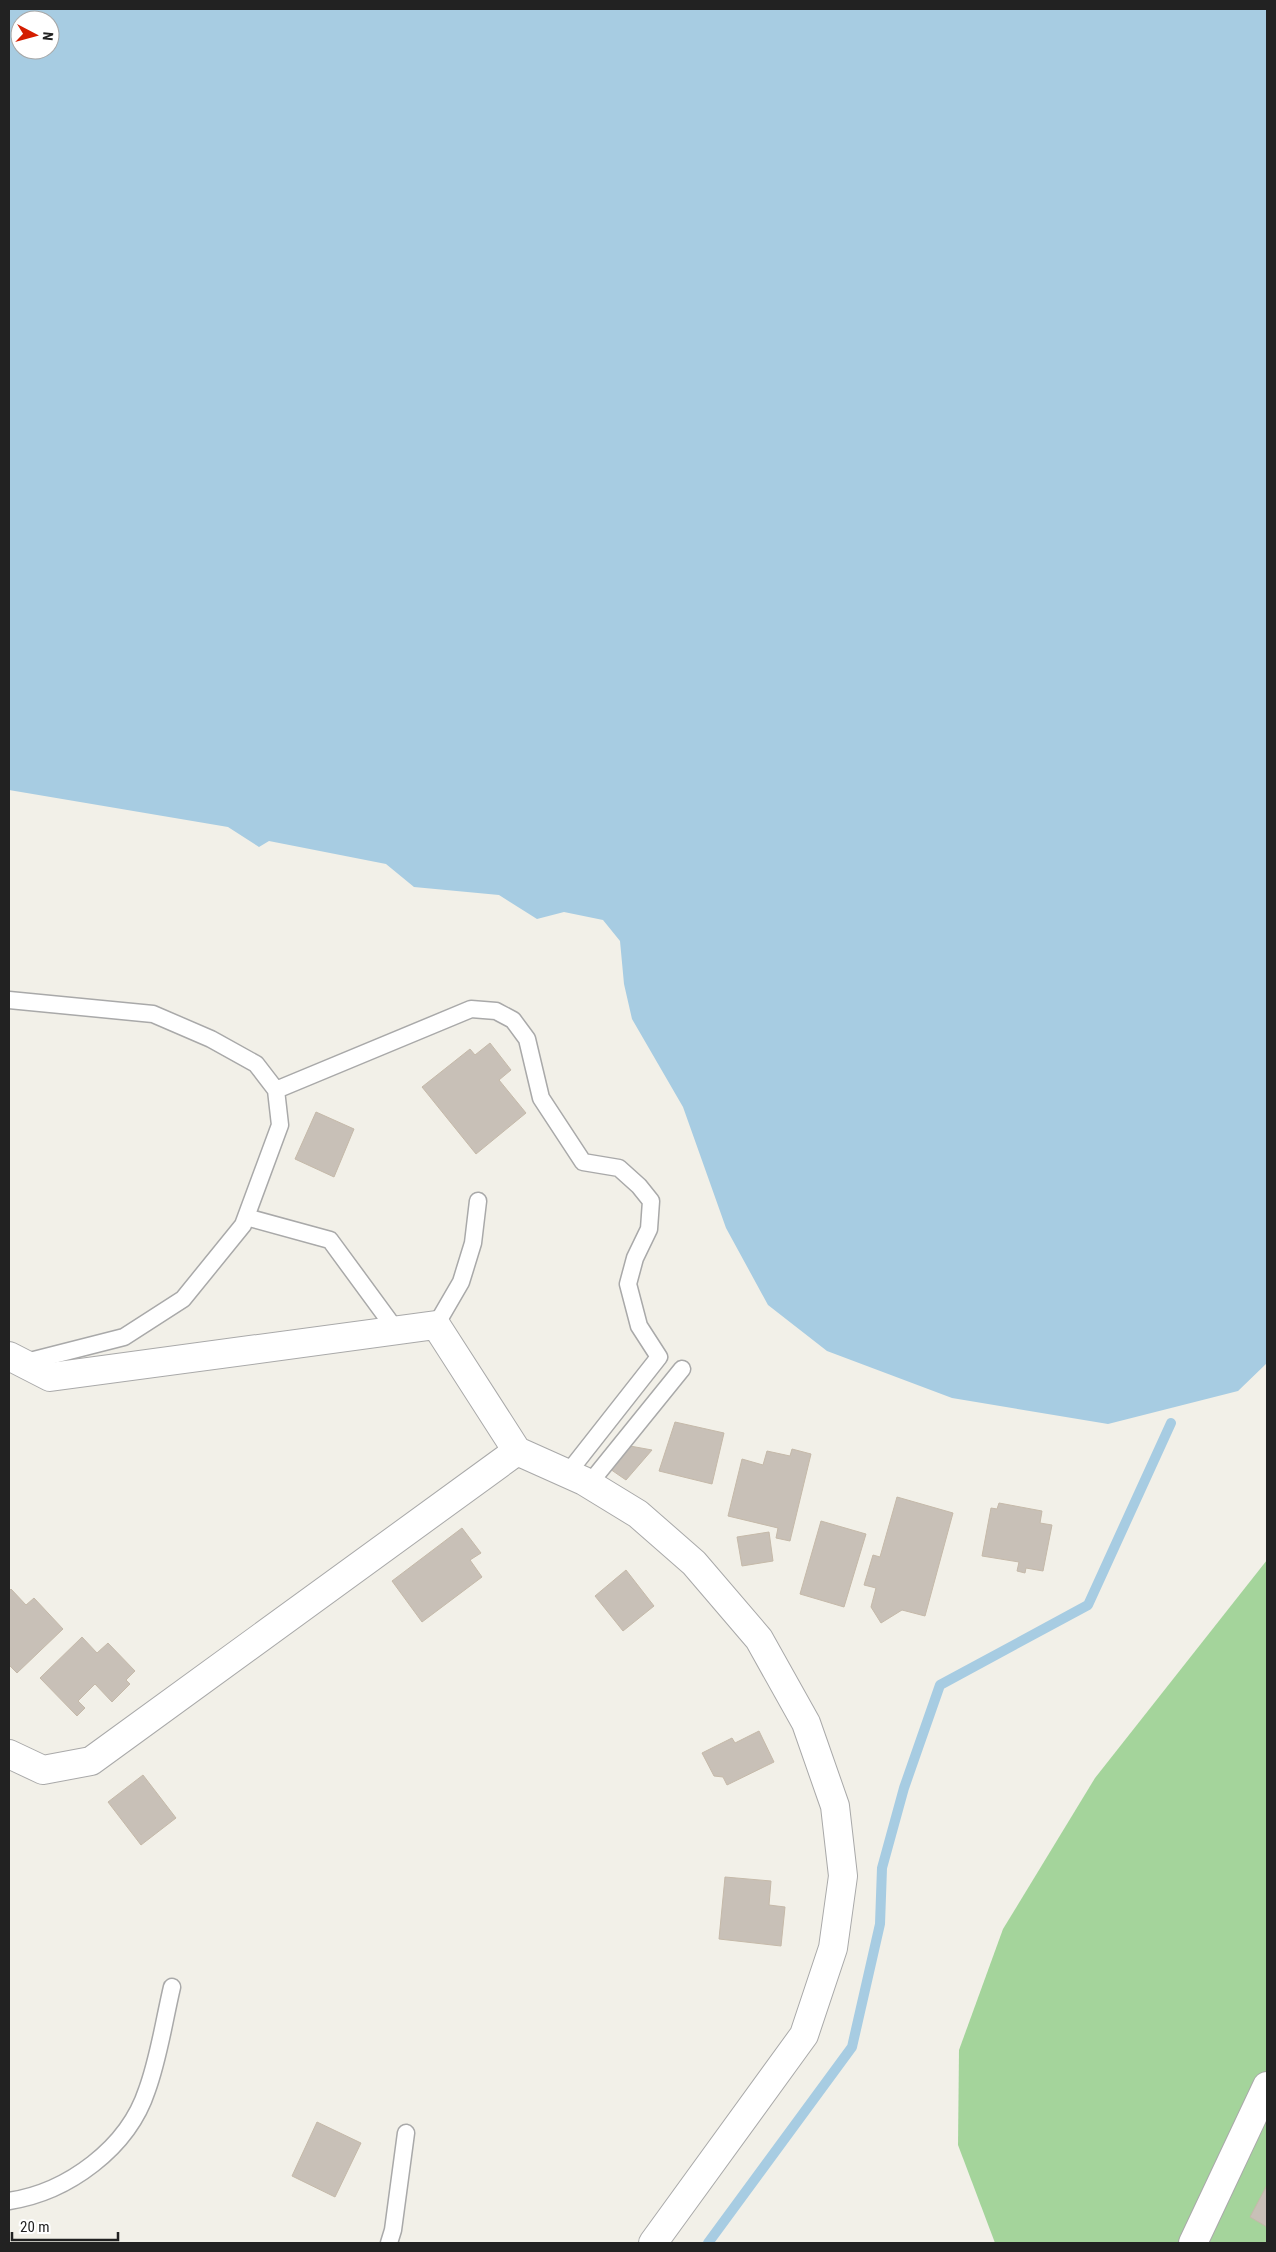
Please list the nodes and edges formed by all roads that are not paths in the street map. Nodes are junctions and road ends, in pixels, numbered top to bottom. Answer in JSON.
{"nodes":[{"id":1,"x":9,"y":1000,"type":"edge"},
{"id":2,"x":276,"y":1090,"type":"junction"},
{"id":3,"x":478,"y":1201,"type":"dead end"},
{"id":4,"x":246,"y":1217,"type":"junction"},
{"id":5,"x":436,"y":1325,"type":"junction"},
{"id":6,"x":396,"y":1330,"type":"junction"},
{"id":7,"x":15,"y":1360,"type":"edge"},
{"id":8,"x":682,"y":1369,"type":"dead end"},
{"id":9,"x":517,"y":1451,"type":"junction"},
{"id":10,"x":578,"y":1479,"type":"junction"},
{"id":11,"x":11,"y":1758,"type":"edge"},
{"id":12,"x":172,"y":1987,"type":"dead end"},
{"id":13,"x":1267,"y":2086,"type":"edge"},
{"id":14,"x":406,"y":2133,"type":"dead end"},
{"id":15,"x":9,"y":2201,"type":"edge"},
{"id":16,"x":389,"y":2243,"type":"edge"},
{"id":17,"x":653,"y":2243,"type":"edge"},
{"id":18,"x":1193,"y":2243,"type":"edge"}],
"edges":[{"from":1,"to":2,"type":"lane"},
{"from":2,"to":4,"type":"lane"},
{"from":2,"to":10,"type":"lane"},
{"from":3,"to":5,"type":"lane"},
{"from":4,"to":6,"type":"lane"},
{"from":4,"to":7,"type":"lane"},
{"from":5,"to":6,"type":"street"},
{"from":5,"to":9,"type":"street"},
{"from":6,"to":7,"type":"street"},
{"from":8,"to":10,"type":"lane"},
{"from":9,"to":10,"type":"street"},
{"from":9,"to":11,"type":"street"},
{"from":10,"to":17,"type":"street"},
{"from":12,"to":15,"type":"lane"},
{"from":13,"to":18,"type":"street"},
{"from":14,"to":16,"type":"lane"}]}
